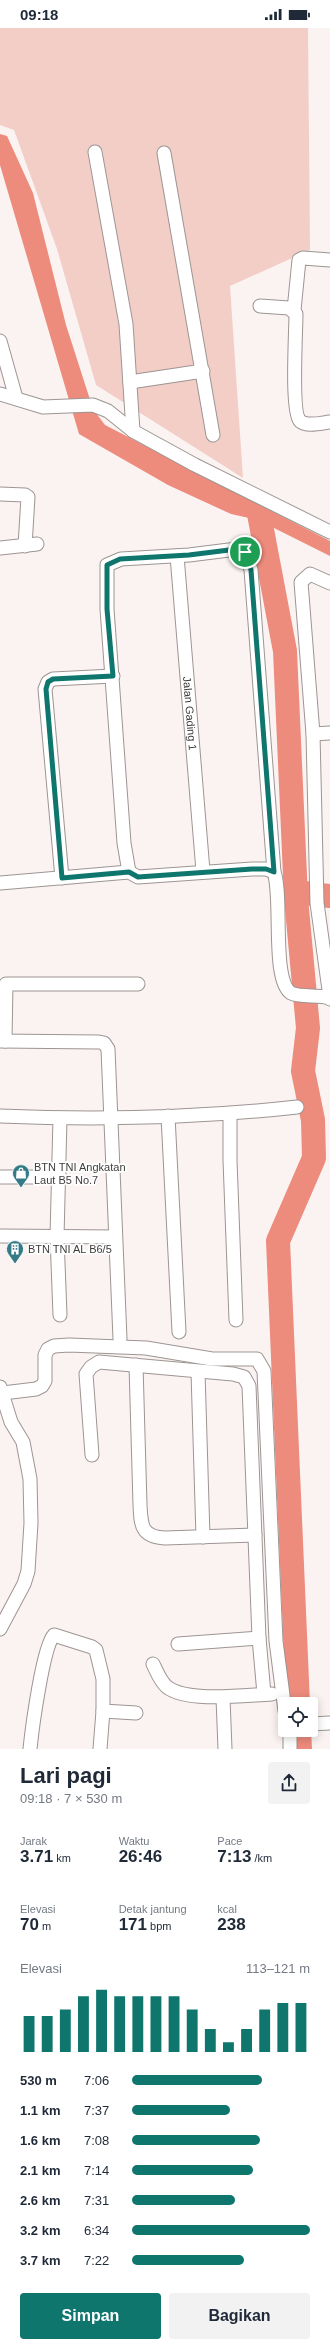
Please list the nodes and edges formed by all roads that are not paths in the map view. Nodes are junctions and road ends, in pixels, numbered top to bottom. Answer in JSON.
{"nodes":[{"id":1,"x":95,"y":152,"type":"dead end"},
{"id":2,"x":164,"y":154,"type":"dead end"},
{"id":3,"x":330,"y":260,"type":"edge"},
{"id":4,"x":260,"y":306,"type":"dead end"},
{"id":5,"x":294,"y":310,"type":"junction"},
{"id":6,"x":0,"y":341,"type":"edge"},
{"id":7,"x":203,"y":371,"type":"junction"},
{"id":8,"x":130,"y":382,"type":"junction"},
{"id":9,"x":0,"y":394,"type":"edge"},
{"id":10,"x":16,"y":398,"type":"junction"},
{"id":11,"x":330,"y":422,"type":"edge"},
{"id":12,"x":133,"y":431,"type":"junction"},
{"id":13,"x":213,"y":436,"type":"dead end"},
{"id":14,"x":0,"y":494,"type":"edge"},
{"id":15,"x":330,"y":532,"type":"edge"},
{"id":16,"x":0,"y":548,"type":"edge"},
{"id":17,"x":177,"y":556,"type":"junction"},
{"id":18,"x":330,"y":583,"type":"edge"},
{"id":19,"x":113,"y":676,"type":"junction"},
{"id":20,"x":330,"y":733,"type":"edge"},
{"id":21,"x":313,"y":734,"type":"junction"},
{"id":22,"x":129,"y":872,"type":"junction"},
{"id":23,"x":203,"y":872,"type":"junction"},
{"id":24,"x":274,"y":872,"type":"junction"},
{"id":25,"x":62,"y":878,"type":"junction"},
{"id":26,"x":0,"y":883,"type":"edge"},
{"id":27,"x":326,"y":951,"type":"edge"},
{"id":28,"x":3,"y":984,"type":"edge"},
{"id":29,"x":138,"y":984,"type":"dead end"},
{"id":30,"x":326,"y":998,"type":"edge"},
{"id":31,"x":3,"y":1041,"type":"edge"},
{"id":32,"x":297,"y":1107,"type":"dead end"},
{"id":33,"x":230,"y":1114,"type":"junction"},
{"id":34,"x":0,"y":1116,"type":"edge"},
{"id":35,"x":168,"y":1116,"type":"junction"},
{"id":36,"x":110,"y":1117,"type":"junction"},
{"id":37,"x":60,"y":1118,"type":"junction"},
{"id":38,"x":0,"y":1177,"type":"edge"},
{"id":39,"x":60,"y":1177,"type":"junction"},
{"id":40,"x":0,"y":1236,"type":"edge"},
{"id":41,"x":57,"y":1237,"type":"junction"},
{"id":42,"x":115,"y":1237,"type":"junction"},
{"id":43,"x":60,"y":1315,"type":"dead end"},
{"id":44,"x":236,"y":1320,"type":"dead end"},
{"id":45,"x":178,"y":1332,"type":"dead end"},
{"id":46,"x":120,"y":1339,"type":"dead end"},
{"id":47,"x":136,"y":1365,"type":"junction"},
{"id":48,"x":198,"y":1372,"type":"junction"},
{"id":49,"x":2,"y":1390,"type":"edge"},
{"id":50,"x":92,"y":1455,"type":"dead end"},
{"id":51,"x":255,"y":1534,"type":"junction"},
{"id":52,"x":203,"y":1537,"type":"junction"},
{"id":53,"x":0,"y":1629,"type":"edge"},
{"id":54,"x":259,"y":1638,"type":"junction"},
{"id":55,"x":178,"y":1644,"type":"dead end"},
{"id":56,"x":153,"y":1664,"type":"dead end"},
{"id":57,"x":264,"y":1694,"type":"junction"},
{"id":58,"x":281,"y":1694,"type":"junction"},
{"id":59,"x":282,"y":1697,"type":"edge"},
{"id":60,"x":223,"y":1698,"type":"junction"},
{"id":61,"x":103,"y":1711,"type":"junction"},
{"id":62,"x":136,"y":1713,"type":"dead end"},
{"id":63,"x":330,"y":1723,"type":"edge"},
{"id":64,"x":318,"y":1724,"type":"edge"},
{"id":65,"x":290,"y":1737,"type":"edge"},
{"id":66,"x":30,"y":1749,"type":"edge"},
{"id":67,"x":100,"y":1749,"type":"edge"},
{"id":68,"x":225,"y":1749,"type":"edge"},
{"id":69,"x":290,"y":1749,"type":"edge"}],
"edges":[{"from":1,"to":8,"type":"street"},
{"from":2,"to":7,"type":"street"},
{"from":3,"to":5,"type":"street"},
{"from":4,"to":5,"type":"street"},
{"from":5,"to":11,"type":"street"},
{"from":6,"to":10,"type":"street"},
{"from":7,"to":8,"type":"street"},
{"from":7,"to":13,"type":"street"},
{"from":8,"to":12,"type":"street"},
{"from":9,"to":10,"type":"street"},
{"from":10,"to":12,"type":"street"},
{"from":12,"to":15,"type":"street"},
{"from":14,"to":16,"type":"street"},
{"from":17,"to":19,"type":"street"},
{"from":17,"to":23,"type":"street","name":"Jalan Gading 1"},
{"from":17,"to":24,"type":"street"},
{"from":18,"to":21,"type":"street"},
{"from":19,"to":22,"type":"street"},
{"from":19,"to":25,"type":"street"},
{"from":20,"to":21,"type":"street"},
{"from":21,"to":27,"type":"street"},
{"from":22,"to":23,"type":"street"},
{"from":22,"to":25,"type":"street"},
{"from":23,"to":24,"type":"street"},
{"from":24,"to":30,"type":"street"},
{"from":25,"to":26,"type":"street"},
{"from":27,"to":30,"type":"street"},
{"from":28,"to":29,"type":"street"},
{"from":28,"to":31,"type":"street"},
{"from":31,"to":36,"type":"street"},
{"from":32,"to":33,"type":"street"},
{"from":33,"to":35,"type":"street"},
{"from":33,"to":44,"type":"street"},
{"from":34,"to":37,"type":"street"},
{"from":35,"to":36,"type":"street"},
{"from":35,"to":45,"type":"street"},
{"from":36,"to":37,"type":"street"},
{"from":36,"to":42,"type":"street"},
{"from":37,"to":39,"type":"street"},
{"from":38,"to":39,"type":"street"},
{"from":39,"to":41,"type":"street"},
{"from":40,"to":41,"type":"street"},
{"from":41,"to":42,"type":"street"},
{"from":41,"to":43,"type":"street"},
{"from":42,"to":46,"type":"street"},
{"from":47,"to":48,"type":"street"},
{"from":47,"to":50,"type":"street"},
{"from":47,"to":52,"type":"street"},
{"from":48,"to":51,"type":"street"},
{"from":48,"to":52,"type":"street"},
{"from":49,"to":53,"type":"street"},
{"from":49,"to":58,"type":"street"},
{"from":51,"to":52,"type":"street"},
{"from":51,"to":54,"type":"street"},
{"from":54,"to":55,"type":"street"},
{"from":54,"to":57,"type":"street"},
{"from":56,"to":60,"type":"street"},
{"from":57,"to":58,"type":"street"},
{"from":57,"to":60,"type":"street"},
{"from":58,"to":59,"type":"street"},
{"from":60,"to":68,"type":"street"},
{"from":61,"to":62,"type":"street"},
{"from":61,"to":66,"type":"street"},
{"from":61,"to":67,"type":"street"},
{"from":63,"to":64,"type":"street"},
{"from":65,"to":69,"type":"street"}]}
